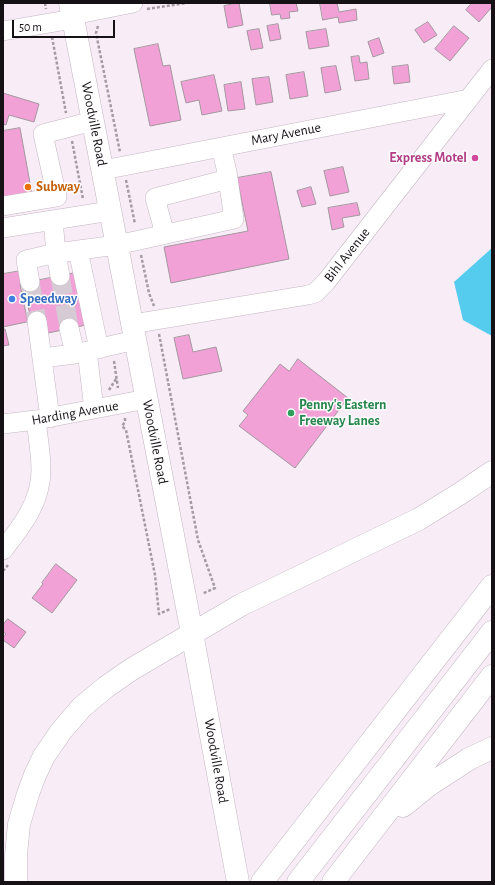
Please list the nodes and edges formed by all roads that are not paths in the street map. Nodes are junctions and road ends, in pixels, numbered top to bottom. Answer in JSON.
{"nodes":[{"id":1,"x":133,"y":3,"type":"edge"},
{"id":2,"x":72,"y":12,"type":"edge"},
{"id":3,"x":3,"y":31,"type":"edge"},
{"id":4,"x":492,"y":69,"type":"edge"},
{"id":5,"x":469,"y":98,"type":"junction"},
{"id":6,"x":93,"y":121,"type":"junction"},
{"id":7,"x":221,"y":147,"type":"junction"},
{"id":8,"x":103,"y":170,"type":"junction"},
{"id":9,"x":228,"y":179,"type":"junction"},
{"id":10,"x":3,"y":206,"type":"edge"},
{"id":11,"x":110,"y":211,"type":"junction"},
{"id":12,"x":53,"y":220,"type":"junction"},
{"id":13,"x":3,"y":228,"type":"edge"},
{"id":14,"x":164,"y":234,"type":"junction"},
{"id":15,"x":117,"y":245,"type":"junction"},
{"id":16,"x":78,"y":250,"type":"junction"},
{"id":17,"x":56,"y":253,"type":"junction"},
{"id":18,"x":60,"y":276,"type":"tunnel mouth"},
{"id":19,"x":30,"y":282,"type":"tunnel mouth"},
{"id":20,"x":37,"y":321,"type":"tunnel mouth"},
{"id":21,"x":69,"y":328,"type":"tunnel mouth"},
{"id":22,"x":134,"y":332,"type":"junction"},
{"id":23,"x":87,"y":351,"type":"junction"},
{"id":24,"x":42,"y":358,"type":"junction"},
{"id":25,"x":147,"y":399,"type":"junction"},
{"id":26,"x":94,"y":409,"type":"junction"},
{"id":27,"x":43,"y":419,"type":"junction"},
{"id":28,"x":3,"y":424,"type":"edge"},
{"id":29,"x":492,"y":472,"type":"edge"},
{"id":30,"x":3,"y":550,"type":"edge"},
{"id":31,"x":492,"y":586,"type":"edge"},
{"id":32,"x":492,"y":632,"type":"edge"},
{"id":33,"x":192,"y":633,"type":"junction"},
{"id":34,"x":492,"y":676,"type":"edge"},
{"id":35,"x":492,"y":748,"type":"edge"},
{"id":36,"x":371,"y":832,"type":"junction"},
{"id":37,"x":16,"y":882,"type":"edge"},
{"id":38,"x":238,"y":882,"type":"edge"},
{"id":39,"x":262,"y":882,"type":"edge"},
{"id":40,"x":298,"y":882,"type":"edge"},
{"id":41,"x":333,"y":882,"type":"edge"}],
"edges":[{"from":1,"to":2,"type":"street"},
{"from":2,"to":3,"type":"street"},
{"from":2,"to":6,"type":"main road","name":"Woodville Road"},
{"from":4,"to":5,"type":"street","name":"Bihl Avenue"},
{"from":5,"to":7,"type":"street","name":"Mary Avenue"},
{"from":5,"to":22,"type":"street","name":"Bihl Avenue"},
{"from":6,"to":8,"type":"main road","name":"Woodville Road"},
{"from":6,"to":10,"type":"street"},
{"from":7,"to":8,"type":"street","name":"Mary Avenue"},
{"from":7,"to":9,"type":"street"},
{"from":8,"to":11,"type":"main road","name":"Woodville Road"},
{"from":9,"to":14,"type":"street"},
{"from":9,"to":14,"type":"street"},
{"from":11,"to":12,"type":"street"},
{"from":11,"to":15,"type":"main road","name":"Woodville Road"},
{"from":12,"to":13,"type":"street"},
{"from":12,"to":17,"type":"street"},
{"from":14,"to":15,"type":"street"},
{"from":15,"to":16,"type":"street"},
{"from":15,"to":22,"type":"main road","name":"Woodville Road"},
{"from":16,"to":17,"type":"street"},
{"from":16,"to":23,"type":"street"},
{"from":17,"to":18,"type":"street"},
{"from":17,"to":19,"type":"street"},
{"from":20,"to":24,"type":"street"},
{"from":21,"to":23,"type":"street"},
{"from":22,"to":23,"type":"street","name":"Bihl Avenue"},
{"from":22,"to":25,"type":"main road","name":"Woodville Road"},
{"from":23,"to":24,"type":"street","name":"Bihl Avenue"},
{"from":23,"to":26,"type":"street"},
{"from":24,"to":27,"type":"street"},
{"from":25,"to":26,"type":"street","name":"Harding Avenue"},
{"from":25,"to":33,"type":"main road","name":"Woodville Road"},
{"from":26,"to":27,"type":"street","name":"Harding Avenue"},
{"from":27,"to":28,"type":"street","name":"Harding Avenue"},
{"from":27,"to":30,"type":"street"},
{"from":29,"to":33,"type":"main road"},
{"from":31,"to":39,"type":"main road"},
{"from":32,"to":40,"type":"main road"},
{"from":33,"to":37,"type":"main road"},
{"from":33,"to":38,"type":"main road","name":"Woodville Road"},
{"from":34,"to":36,"type":"main road"},
{"from":35,"to":36,"type":"main road"},
{"from":36,"to":41,"type":"main road"}]}
